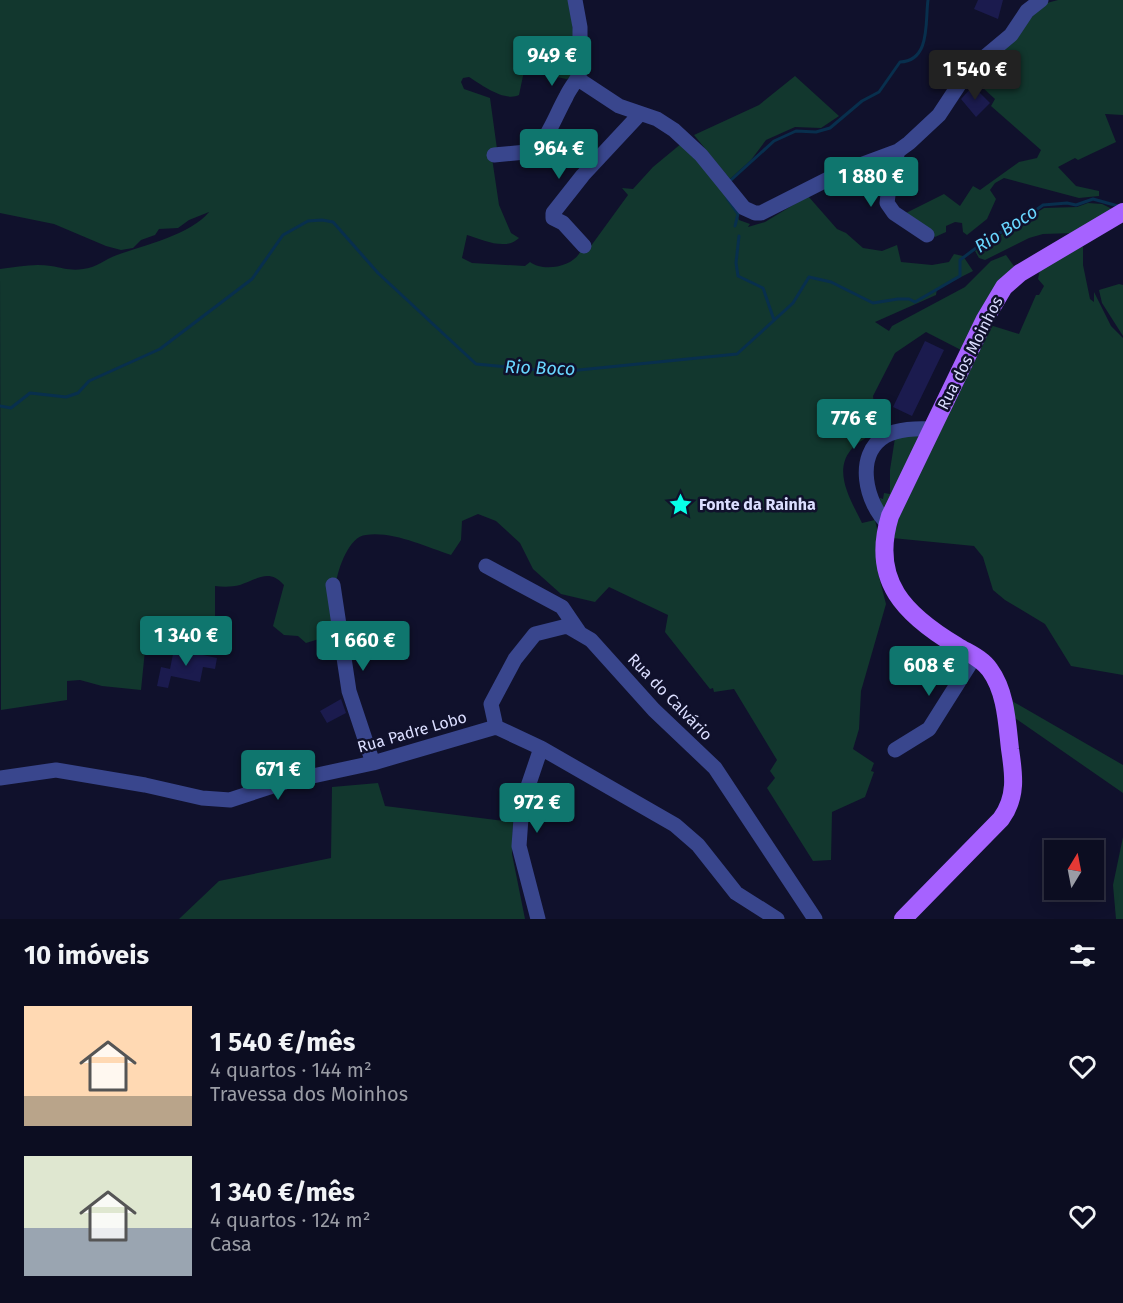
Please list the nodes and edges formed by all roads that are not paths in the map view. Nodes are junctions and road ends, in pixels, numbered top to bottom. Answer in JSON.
{"nodes":[{"id":1,"x":575,"y":0,"type":"edge"},
{"id":2,"x":1035,"y":1,"type":"edge"},
{"id":3,"x":578,"y":79,"type":"junction"},
{"id":4,"x":639,"y":115,"type":"junction"},
{"id":5,"x":898,"y":151,"type":"junction"},
{"id":6,"x":494,"y":155,"type":"dead end"},
{"id":7,"x":1116,"y":217,"type":"edge"},
{"id":8,"x":927,"y":235,"type":"dead end"},
{"id":9,"x":584,"y":246,"type":"dead end"},
{"id":10,"x":931,"y":429,"type":"junction"},
{"id":11,"x":888,"y":524,"type":"junction"},
{"id":12,"x":486,"y":566,"type":"dead end"},
{"id":13,"x":333,"y":585,"type":"dead end"},
{"id":14,"x":580,"y":633,"type":"junction"},
{"id":15,"x":975,"y":656,"type":"junction"},
{"id":16,"x":496,"y":727,"type":"junction"},
{"id":17,"x":541,"y":748,"type":"junction"},
{"id":18,"x":895,"y":750,"type":"dead end"},
{"id":19,"x":373,"y":763,"type":"junction"},
{"id":20,"x":0,"y":778,"type":"edge"},
{"id":21,"x":538,"y":919,"type":"edge"},
{"id":22,"x":777,"y":919,"type":"edge"},
{"id":23,"x":815,"y":919,"type":"edge"},
{"id":24,"x":903,"y":919,"type":"edge"}],
"edges":[{"from":1,"to":3,"type":"street"},
{"from":2,"to":5,"type":"street"},
{"from":3,"to":4,"type":"street"},
{"from":3,"to":6,"type":"street"},
{"from":4,"to":5,"type":"street"},
{"from":4,"to":9,"type":"street"},
{"from":5,"to":8,"type":"street"},
{"from":7,"to":10,"type":"main road","name":"Rua dos Moinhos"},
{"from":10,"to":11,"type":"main road","name":"Rua dos Moinhos"},
{"from":10,"to":11,"type":"street"},
{"from":11,"to":15,"type":"main road","name":"Rua dos Moinhos"},
{"from":12,"to":14,"type":"street","name":"Rua do Calvário"},
{"from":13,"to":19,"type":"street"},
{"from":14,"to":16,"type":"street"},
{"from":14,"to":23,"type":"street","name":"Rua do Calvário"},
{"from":15,"to":18,"type":"street"},
{"from":15,"to":24,"type":"main road","name":"Rua dos Moinhos"},
{"from":16,"to":17,"type":"street"},
{"from":16,"to":19,"type":"street","name":"Rua Padre Lobo"},
{"from":17,"to":21,"type":"street"},
{"from":17,"to":22,"type":"street"},
{"from":19,"to":20,"type":"street","name":"Rua Padre Lobo"}]}
